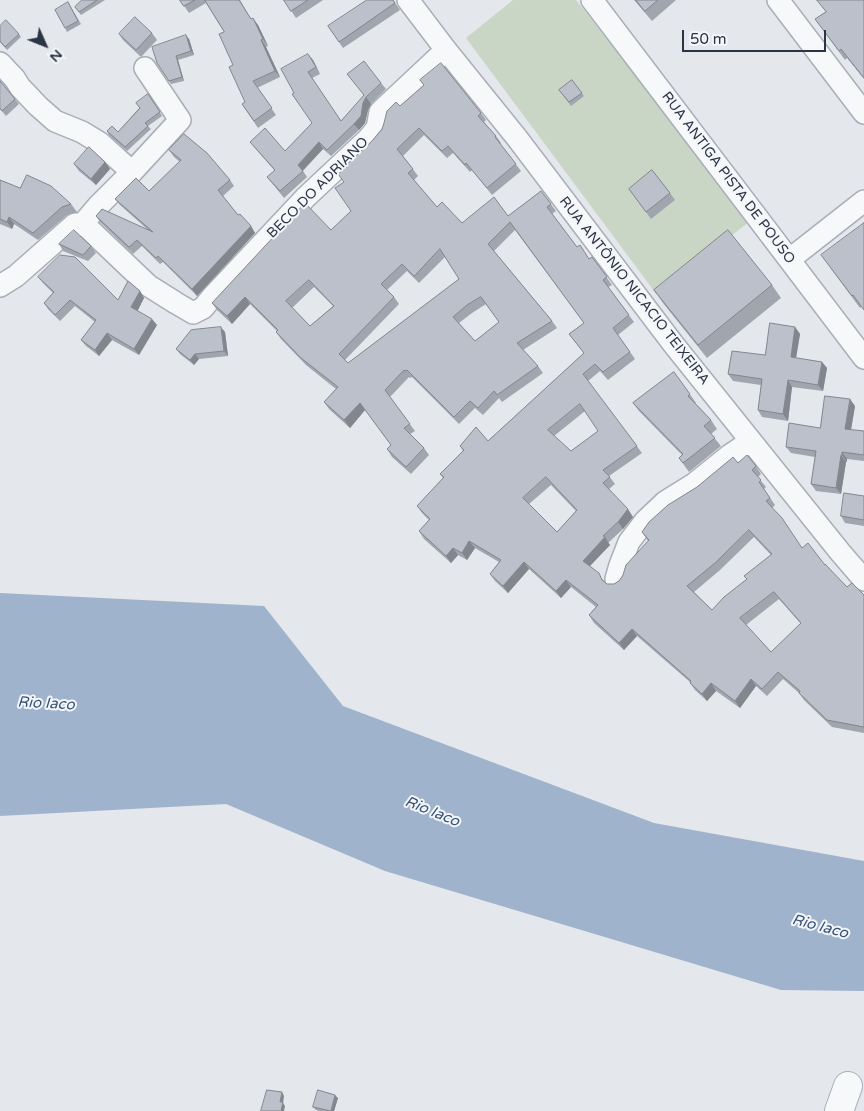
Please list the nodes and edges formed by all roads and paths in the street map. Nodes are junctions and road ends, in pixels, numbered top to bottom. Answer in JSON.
{"nodes":[{"id":1,"x":408,"y":0,"type":"edge"},
{"id":2,"x":592,"y":0,"type":"edge"},
{"id":3,"x":778,"y":0,"type":"edge"},
{"id":4,"x":446,"y":50,"type":"junction"},
{"id":5,"x":0,"y":62,"type":"edge"},
{"id":6,"x":145,"y":68,"type":"dead end"},
{"id":7,"x":864,"y":113,"type":"edge"},
{"id":8,"x":132,"y":172,"type":"junction"},
{"id":9,"x":864,"y":200,"type":"edge"},
{"id":10,"x":83,"y":225,"type":"junction"},
{"id":11,"x":790,"y":259,"type":"junction"},
{"id":12,"x":0,"y":286,"type":"edge"},
{"id":13,"x":864,"y":358,"type":"edge"},
{"id":14,"x":751,"y":441,"type":"junction"},
{"id":15,"x":616,"y":579,"type":"dead end"},
{"id":16,"x":864,"y":580,"type":"edge"}],
"edges":[{"from":1,"to":4,"type":"street","name":"RUA ANTÔNIO NICACIO TEIXEIRA"},
{"from":2,"to":11,"type":"street","name":"RUA ANTIGA PISTA DE POUSO"},
{"from":3,"to":7,"type":"street"},
{"from":4,"to":10,"type":"street","name":"BECO DO ADRIANO"},
{"from":4,"to":14,"type":"street","name":"RUA ANTÔNIO NICACIO TEIXEIRA"},
{"from":5,"to":8,"type":"street"},
{"from":6,"to":8,"type":"street"},
{"from":8,"to":10,"type":"street"},
{"from":9,"to":11,"type":"street"},
{"from":10,"to":12,"type":"street"},
{"from":11,"to":13,"type":"street","name":"RUA ANTIGA PISTA DE POUSO"},
{"from":14,"to":15,"type":"street"},
{"from":14,"to":16,"type":"street","name":"RUA ANTÔNIO NICACIO TEIXEIRA"}]}
